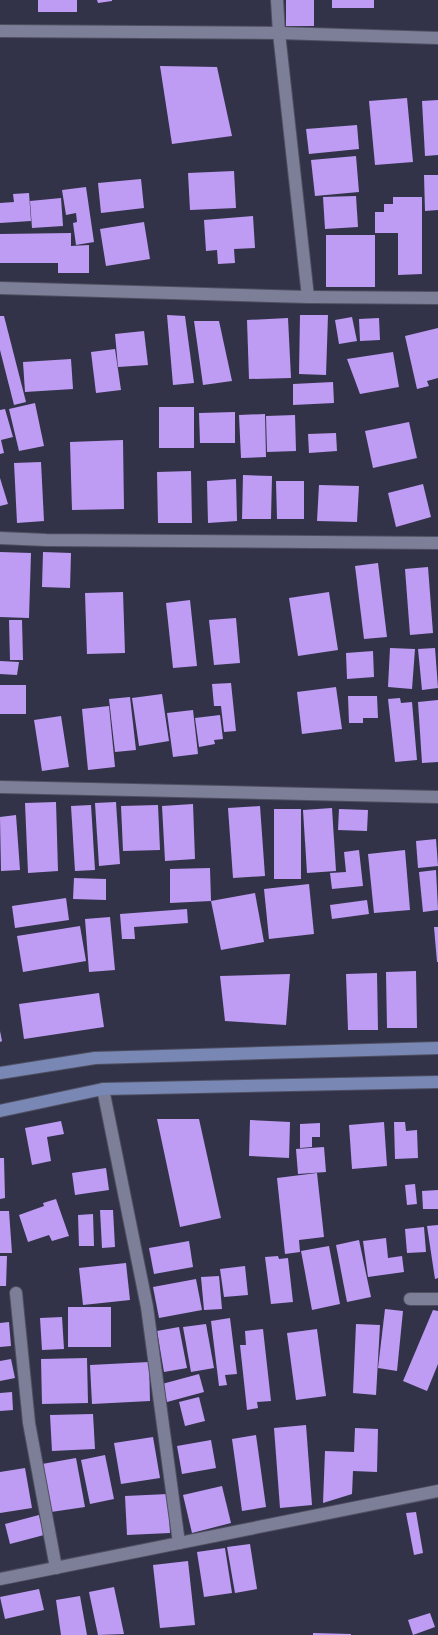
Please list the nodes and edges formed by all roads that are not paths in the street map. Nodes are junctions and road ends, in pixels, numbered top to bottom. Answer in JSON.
{"nodes":[{"id":1,"x":277,"y":0,"type":"edge"},
{"id":2,"x":0,"y":31,"type":"edge"},
{"id":3,"x":279,"y":33,"type":"junction"},
{"id":4,"x":438,"y":38,"type":"edge"},
{"id":5,"x":0,"y":288,"type":"edge"},
{"id":6,"x":308,"y":297,"type":"junction"},
{"id":7,"x":438,"y":298,"type":"edge"},
{"id":8,"x":0,"y":538,"type":"edge"},
{"id":9,"x":438,"y":543,"type":"edge"},
{"id":10,"x":0,"y":787,"type":"edge"},
{"id":11,"x":438,"y":797,"type":"edge"},
{"id":12,"x":438,"y":1048,"type":"edge"},
{"id":13,"x":0,"y":1074,"type":"edge"},
{"id":14,"x":438,"y":1082,"type":"edge"},
{"id":15,"x":103,"y":1089,"type":"junction"},
{"id":16,"x":0,"y":1110,"type":"edge"},
{"id":17,"x":16,"y":1293,"type":"dead end"},
{"id":18,"x":410,"y":1299,"type":"dead end"},
{"id":19,"x":438,"y":1299,"type":"edge"},
{"id":20,"x":438,"y":1491,"type":"edge"},
{"id":21,"x":179,"y":1543,"type":"junction"},
{"id":22,"x":56,"y":1568,"type":"junction"},
{"id":23,"x":0,"y":1579,"type":"edge"}],
"edges":[{"from":1,"to":3,"type":"street"},
{"from":2,"to":3,"type":"street"},
{"from":3,"to":4,"type":"street"},
{"from":3,"to":6,"type":"street"},
{"from":5,"to":6,"type":"street"},
{"from":6,"to":7,"type":"street"},
{"from":8,"to":9,"type":"street"},
{"from":10,"to":11,"type":"street"},
{"from":12,"to":13,"type":"street"},
{"from":14,"to":15,"type":"street"},
{"from":15,"to":16,"type":"street"},
{"from":15,"to":21,"type":"street"},
{"from":17,"to":22,"type":"street"},
{"from":18,"to":19,"type":"street"},
{"from":20,"to":21,"type":"street"},
{"from":21,"to":22,"type":"street"},
{"from":22,"to":23,"type":"street"}]}
